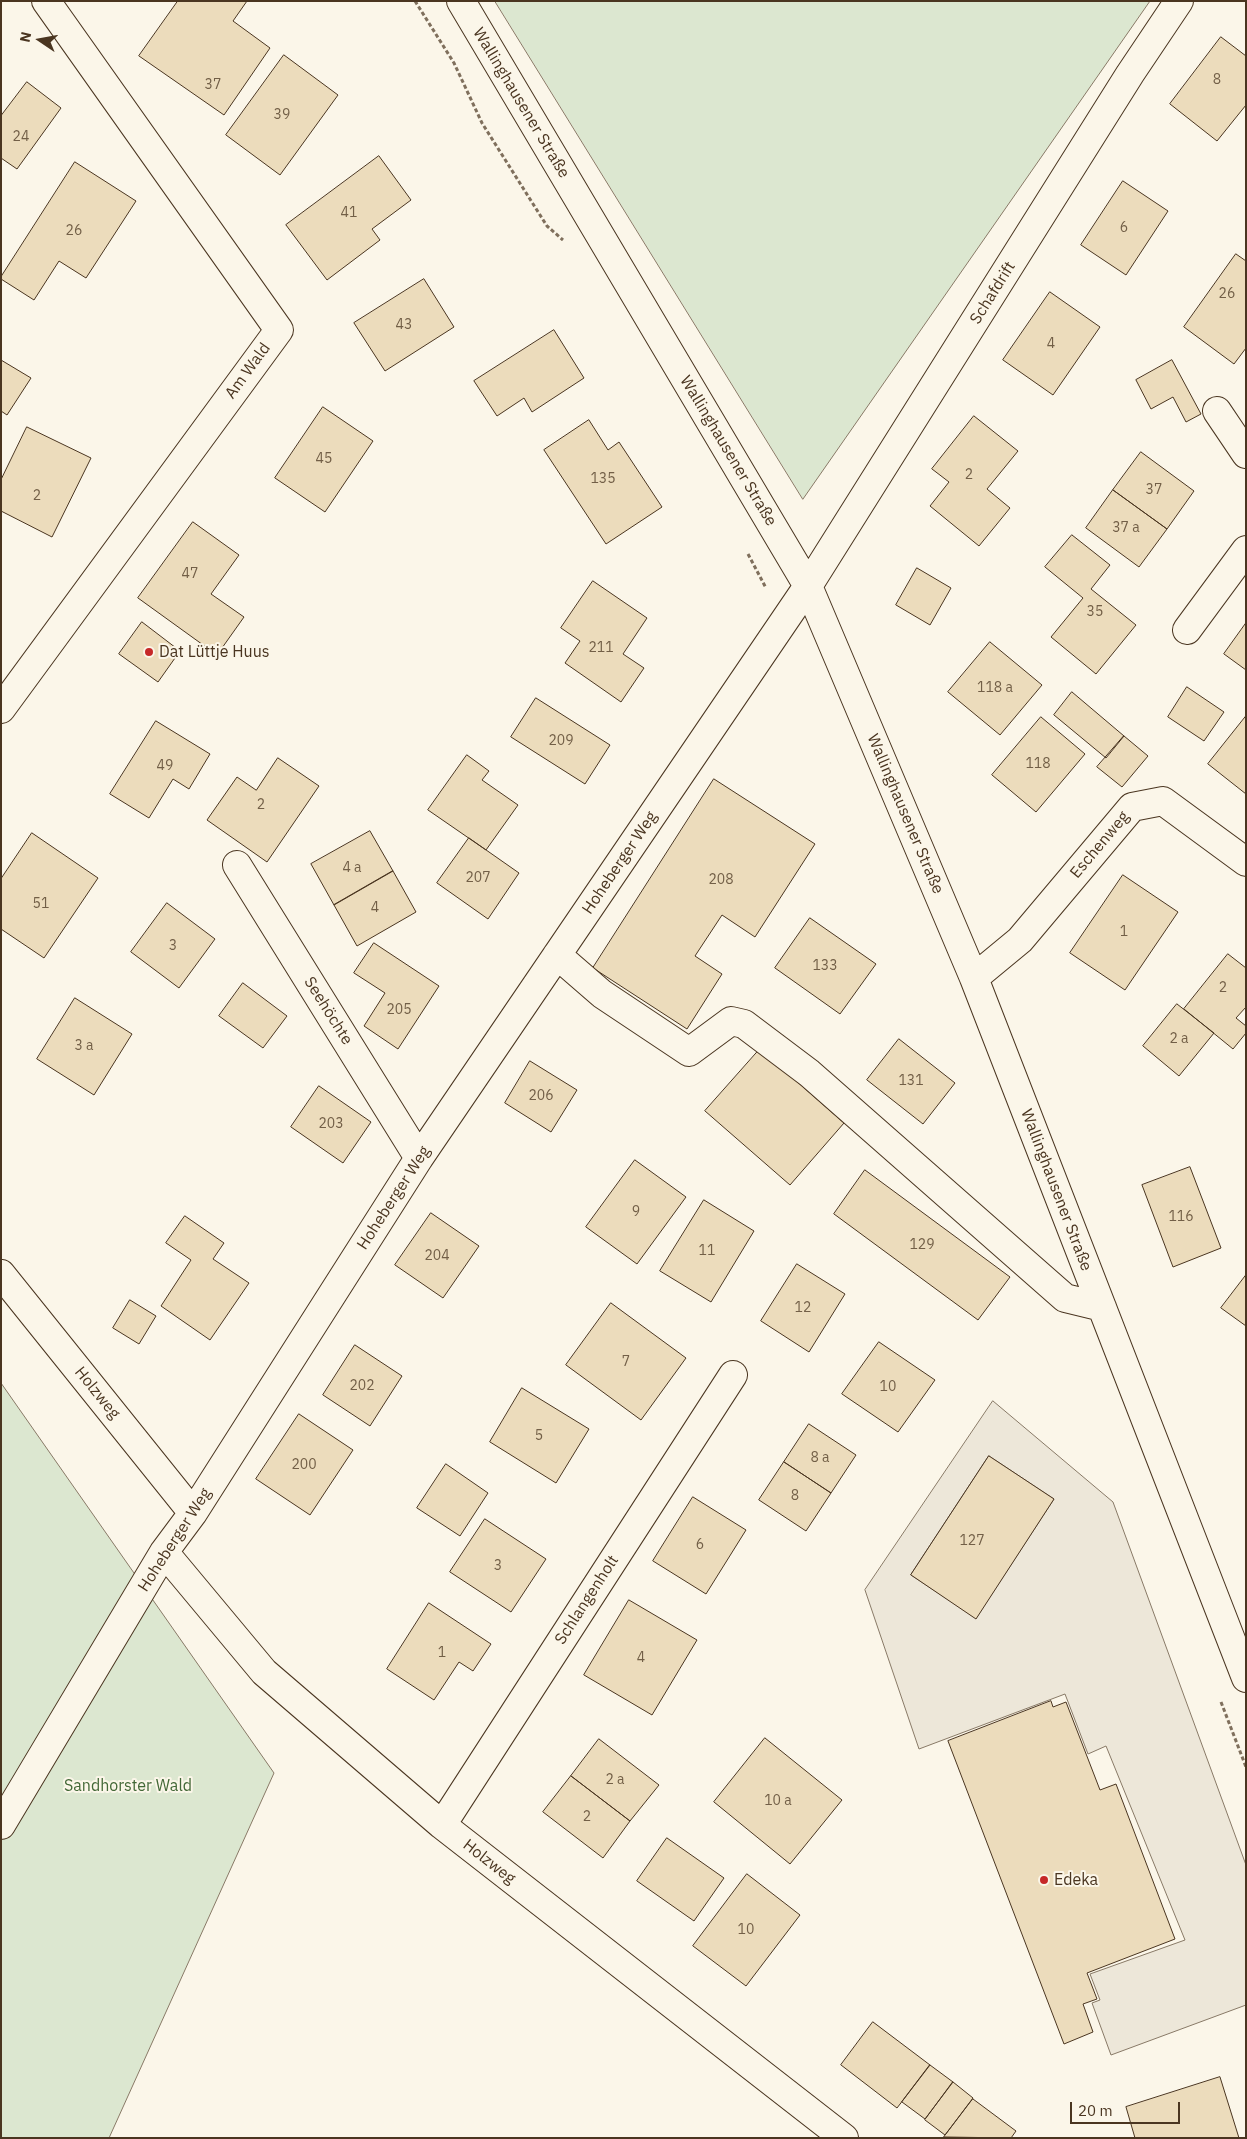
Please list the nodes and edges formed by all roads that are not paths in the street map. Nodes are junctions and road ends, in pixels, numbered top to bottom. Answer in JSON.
{"nodes":[{"id":1,"x":46,"y":1,"type":"edge"},
{"id":2,"x":461,"y":1,"type":"edge"},
{"id":3,"x":1179,"y":1,"type":"edge"},
{"id":4,"x":1217,"y":411,"type":"dead end"},
{"id":5,"x":1246,"y":454,"type":"edge"},
{"id":6,"x":1246,"y":550,"type":"edge"},
{"id":7,"x":808,"y":586,"type":"junction"},
{"id":8,"x":1187,"y":630,"type":"dead end"},
{"id":9,"x":6,"y":689,"type":"edge"},
{"id":10,"x":1246,"y":862,"type":"edge"},
{"id":11,"x":237,"y":865,"type":"dead end"},
{"id":12,"x":557,"y":955,"type":"junction"},
{"id":13,"x":974,"y":978,"type":"junction"},
{"id":14,"x":419,"y":1158,"type":"junction"},
{"id":15,"x":1,"y":1274,"type":"edge"},
{"id":16,"x":1102,"y":1307,"type":"junction"},
{"id":17,"x":733,"y":1375,"type":"dead end"},
{"id":18,"x":193,"y":1513,"type":"junction"},
{"id":19,"x":164,"y":1552,"type":"junction"},
{"id":20,"x":1246,"y":1678,"type":"edge"},
{"id":21,"x":1,"y":1825,"type":"edge"},
{"id":22,"x":442,"y":1825,"type":"junction"},
{"id":23,"x":844,"y":2138,"type":"edge"}],
"edges":[{"from":1,"to":9,"type":"street","name":"Am Wald"},
{"from":2,"to":7,"type":"street","name":"Wallinghausener Straße"},
{"from":3,"to":7,"type":"street","name":"Schafdrift"},
{"from":4,"to":5,"type":"street"},
{"from":6,"to":8,"type":"street"},
{"from":7,"to":12,"type":"street","name":"Hoheberger Weg"},
{"from":7,"to":13,"type":"street","name":"Wallinghausener Straße"},
{"from":10,"to":13,"type":"street","name":"Eschenweg"},
{"from":11,"to":14,"type":"street","name":"Seehöchte"},
{"from":12,"to":14,"type":"street","name":"Hoheberger Weg"},
{"from":12,"to":16,"type":"street"},
{"from":13,"to":16,"type":"street","name":"Wallinghausener Straße"},
{"from":14,"to":18,"type":"street","name":"Hoheberger Weg"},
{"from":15,"to":18,"type":"street","name":"Holzweg"},
{"from":16,"to":20,"type":"street","name":"Wallinghausener Straße"},
{"from":17,"to":22,"type":"street","name":"Schlangenholt"},
{"from":18,"to":19,"type":"street","name":"Hoheberger Weg"},
{"from":19,"to":21,"type":"street","name":"Hoheberger Weg"},
{"from":19,"to":22,"type":"street","name":"Holzweg"},
{"from":22,"to":23,"type":"street","name":"Holzweg"}]}
